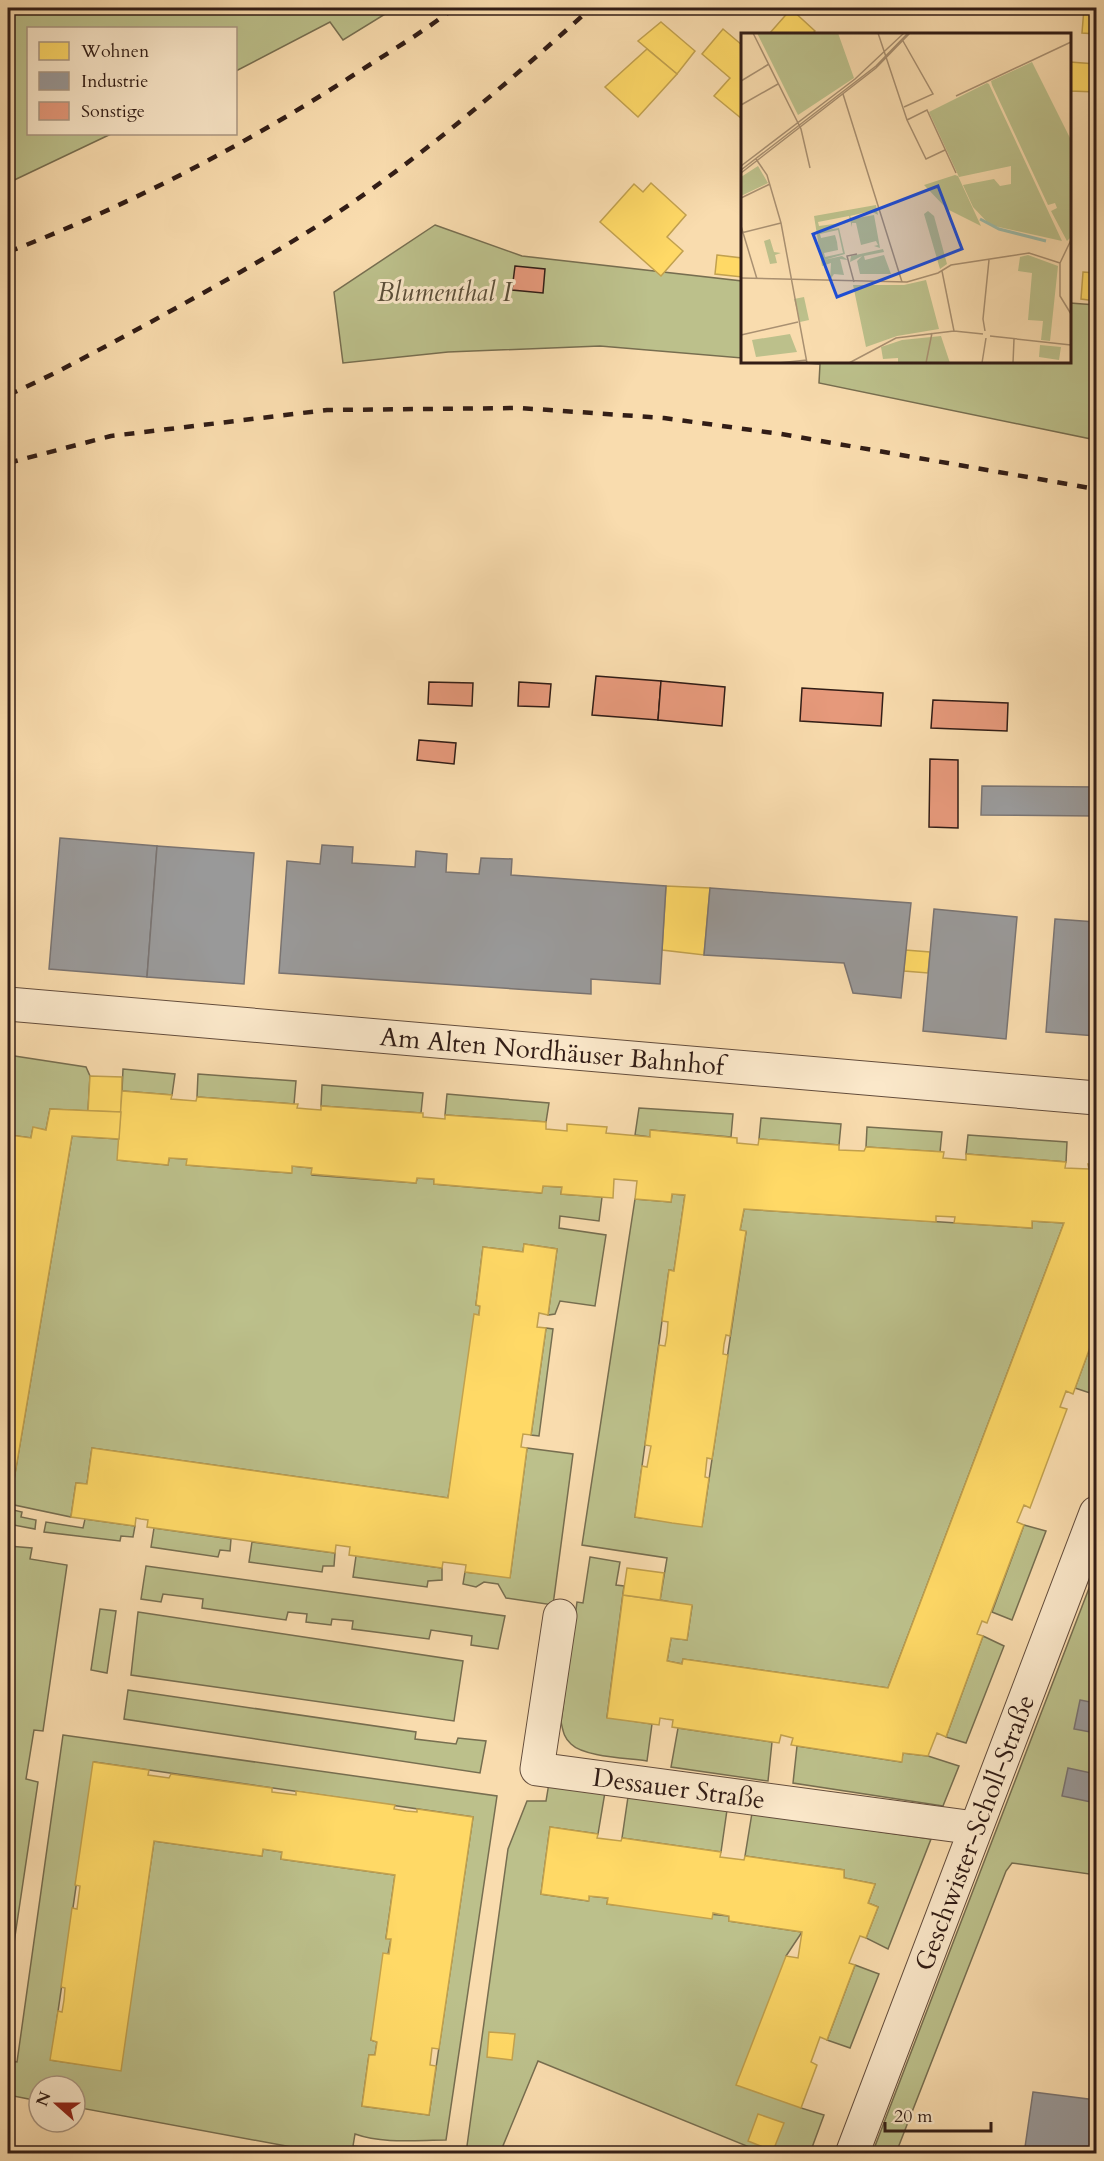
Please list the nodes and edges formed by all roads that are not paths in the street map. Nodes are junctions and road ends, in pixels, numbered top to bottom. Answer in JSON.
{"nodes":[{"id":1,"x":8,"y":1004,"type":"edge"},
{"id":2,"x":1096,"y":1098,"type":"edge"},
{"id":3,"x":1096,"y":1513,"type":"edge"},
{"id":4,"x":560,"y":1616,"type":"dead end"},
{"id":5,"x":975,"y":1828,"type":"junction"},
{"id":6,"x":852,"y":2154,"type":"edge"}],
"edges":[{"from":1,"to":2,"type":"street","name":"Am Alten Nordhäuser Bahnhof"},
{"from":3,"to":5,"type":"street","name":"Geschwister-Scholl-Straße"},
{"from":4,"to":5,"type":"street","name":"Dessauer Straße"},
{"from":5,"to":6,"type":"street","name":"Geschwister-Scholl-Straße"}]}
